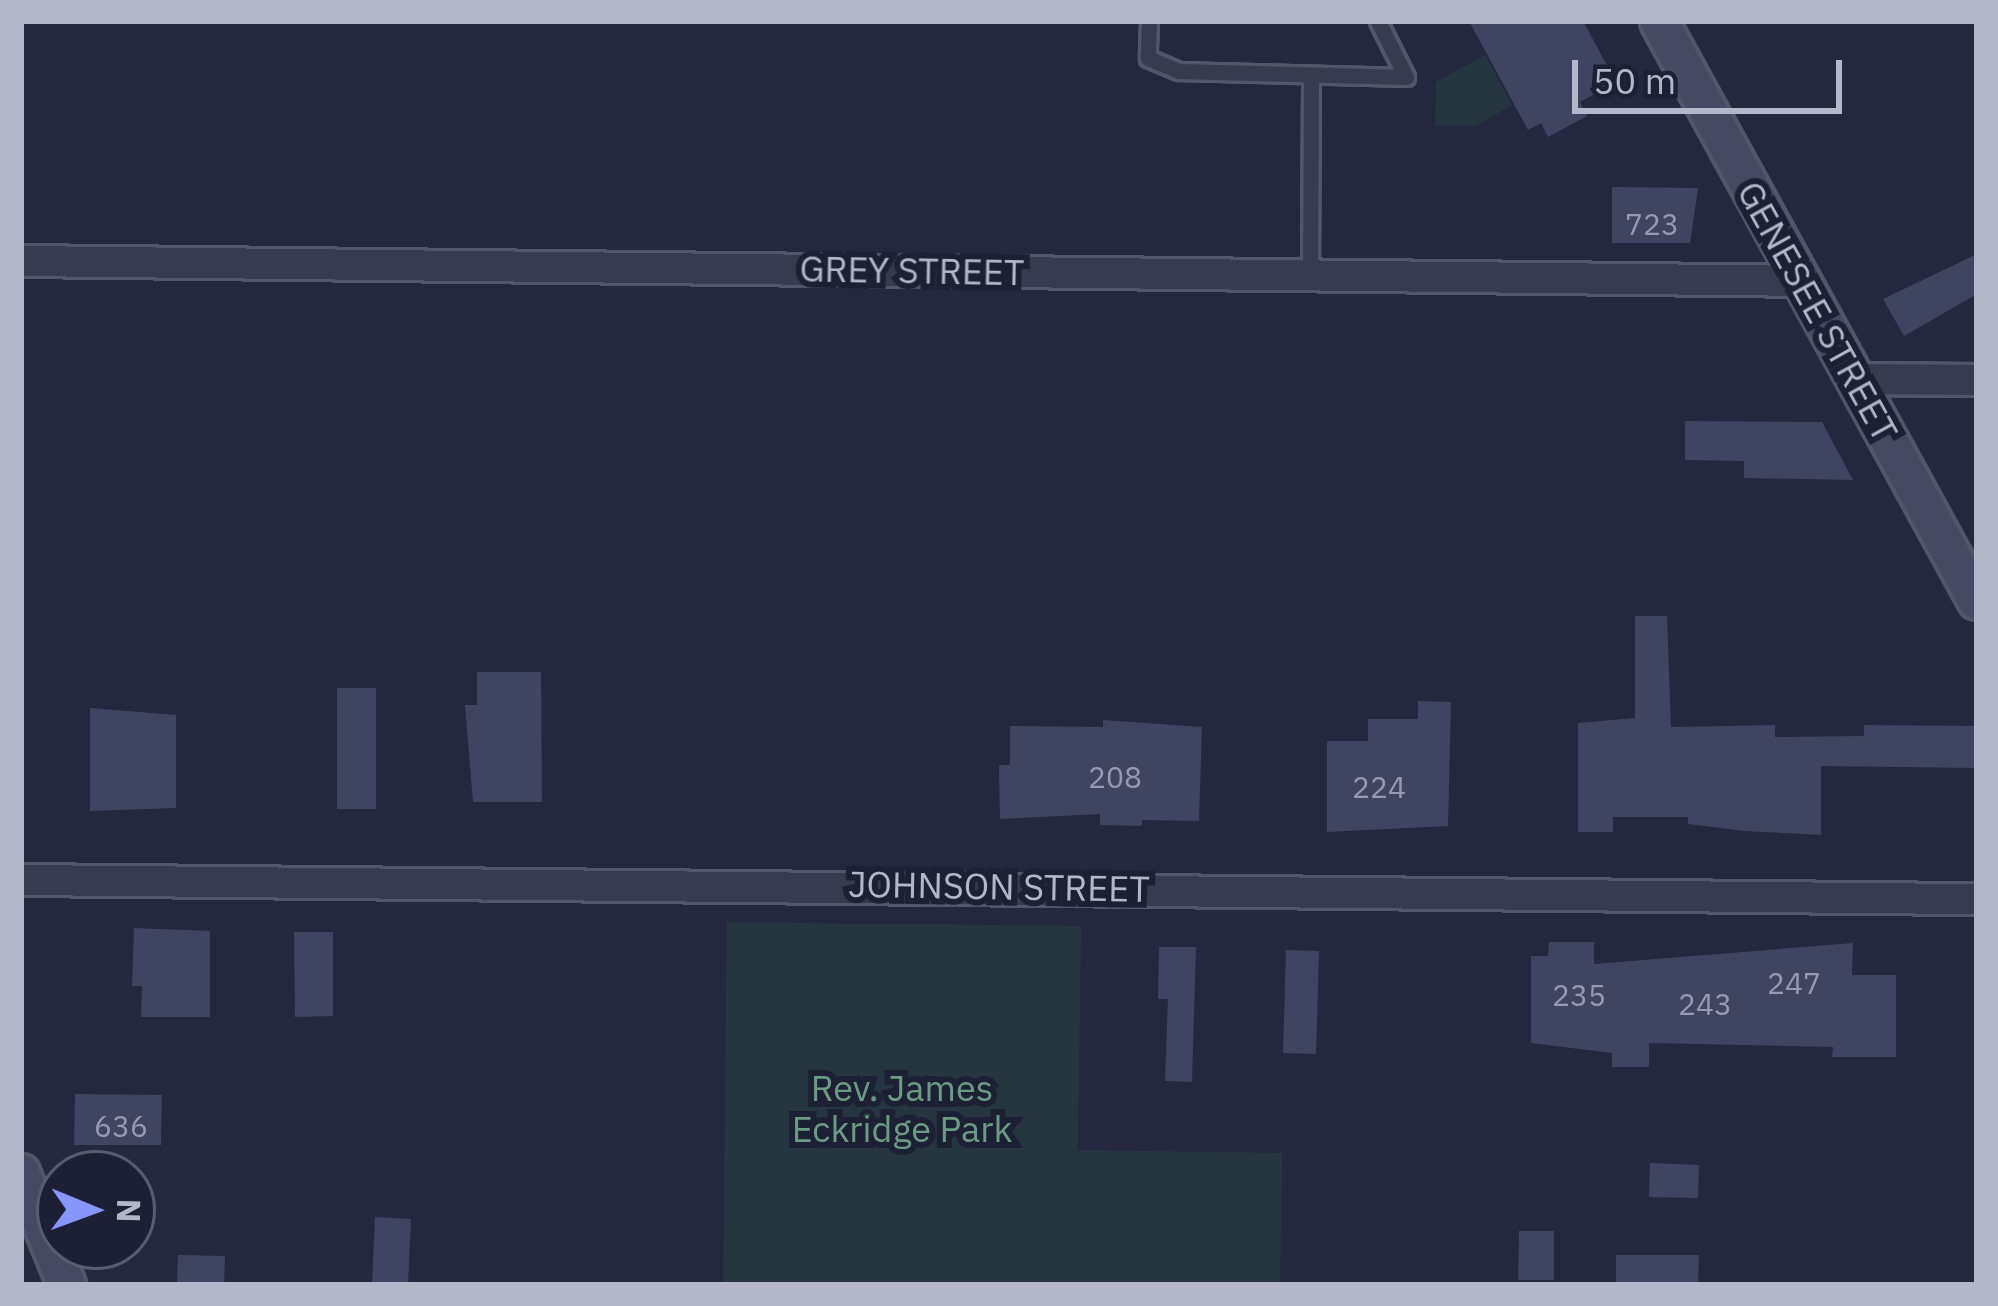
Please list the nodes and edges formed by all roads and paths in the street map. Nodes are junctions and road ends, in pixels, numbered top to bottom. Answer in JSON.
{"nodes":[{"id":1,"x":1149,"y":21,"type":"edge"},
{"id":2,"x":1378,"y":21,"type":"edge"},
{"id":3,"x":1660,"y":21,"type":"edge"},
{"id":4,"x":1311,"y":75,"type":"junction"},
{"id":5,"x":21,"y":261,"type":"edge"},
{"id":6,"x":1310,"y":275,"type":"junction"},
{"id":7,"x":1802,"y":281,"type":"junction"},
{"id":8,"x":1854,"y":379,"type":"junction"},
{"id":9,"x":1977,"y":380,"type":"edge"},
{"id":10,"x":1977,"y":601,"type":"edge"},
{"id":11,"x":21,"y":880,"type":"edge"},
{"id":12,"x":1977,"y":899,"type":"edge"},
{"id":13,"x":21,"y":1173,"type":"edge"},
{"id":14,"x":67,"y":1285,"type":"edge"}],
"edges":[{"from":1,"to":4,"type":"lane"},
{"from":2,"to":4,"type":"lane"},
{"from":3,"to":7,"type":"main road","name":"GENESEE STREET"},
{"from":4,"to":6,"type":"lane"},
{"from":5,"to":6,"type":"street","name":"GREY STREET"},
{"from":6,"to":7,"type":"street","name":"GREY STREET"},
{"from":7,"to":8,"type":"main road","name":"GENESEE STREET"},
{"from":8,"to":9,"type":"street"},
{"from":8,"to":10,"type":"main road","name":"GENESEE STREET"},
{"from":11,"to":12,"type":"street","name":"JOHNSON STREET"},
{"from":13,"to":14,"type":"main road"}]}
